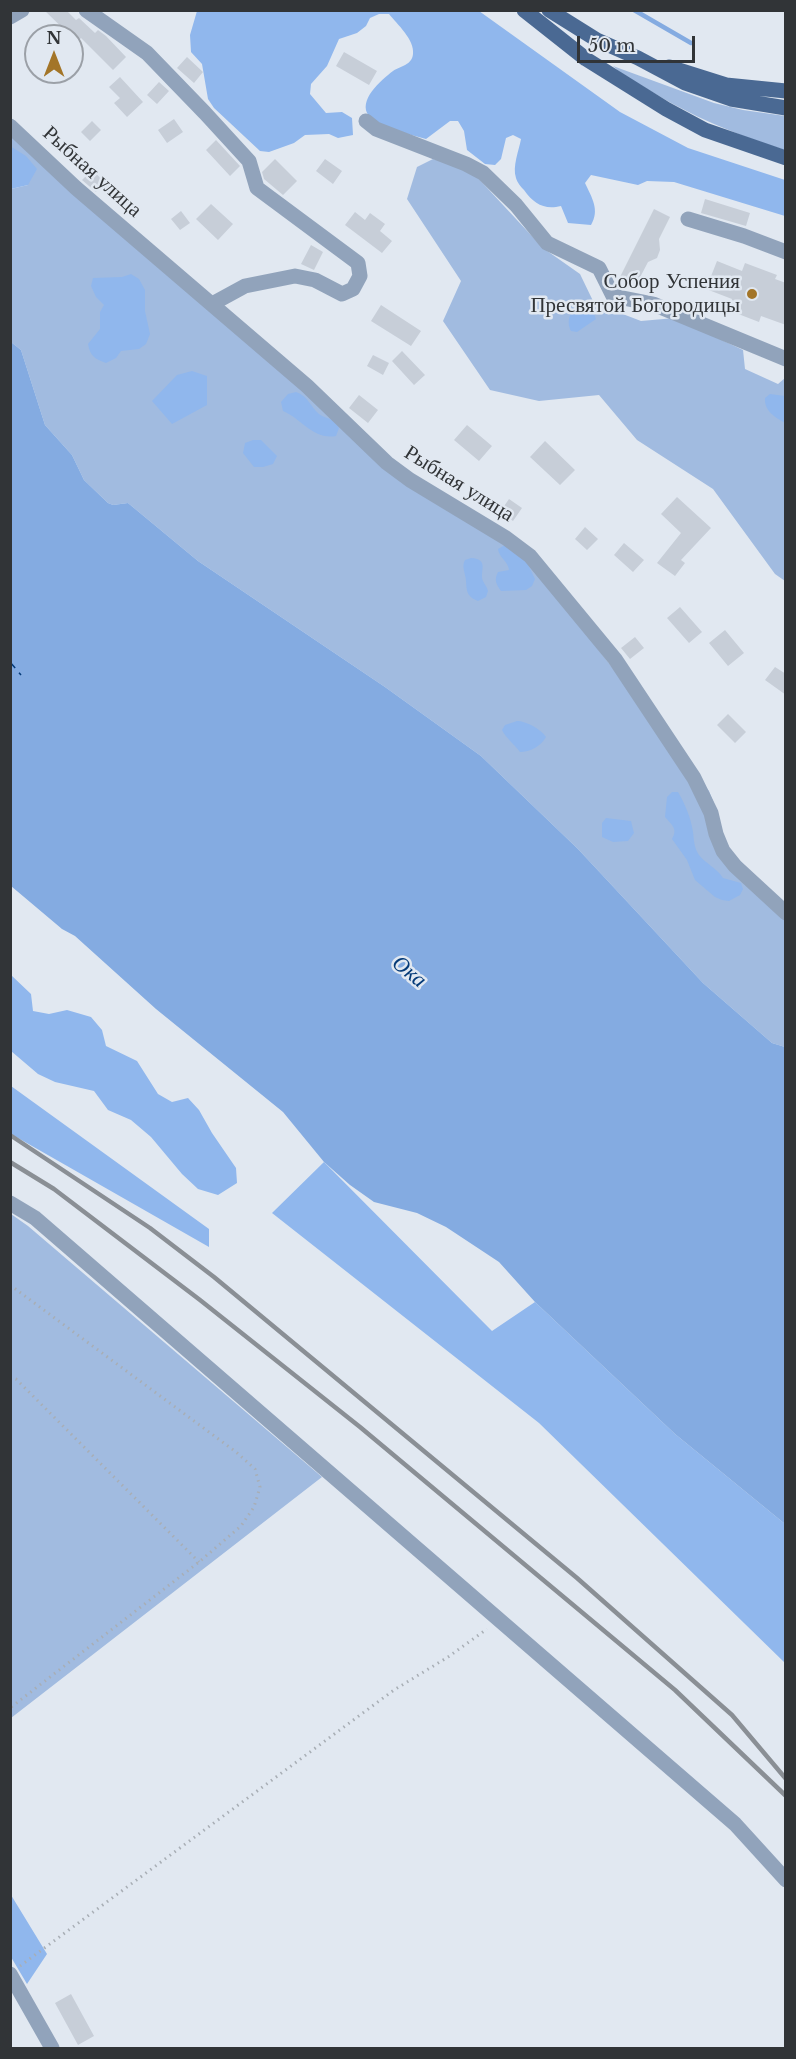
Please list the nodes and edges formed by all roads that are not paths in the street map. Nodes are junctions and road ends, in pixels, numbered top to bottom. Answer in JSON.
{"nodes":[{"id":1,"x":22,"y":10,"type":"edge"},
{"id":2,"x":86,"y":10,"type":"edge"},
{"id":3,"x":524,"y":10,"type":"edge"},
{"id":4,"x":549,"y":10,"type":"edge"},
{"id":5,"x":10,"y":17,"type":"edge"},
{"id":6,"x":638,"y":58,"type":"junction"},
{"id":7,"x":786,"y":91,"type":"edge"},
{"id":8,"x":786,"y":108,"type":"edge"},
{"id":9,"x":366,"y":121,"type":"dead end"},
{"id":10,"x":10,"y":126,"type":"edge"},
{"id":11,"x":786,"y":158,"type":"edge"},
{"id":12,"x":688,"y":219,"type":"dead end"},
{"id":13,"x":786,"y":252,"type":"edge"},
{"id":14,"x":212,"y":304,"type":"junction"},
{"id":15,"x":786,"y":360,"type":"edge"},
{"id":16,"x":786,"y":913,"type":"edge"},
{"id":17,"x":10,"y":1203,"type":"edge"},
{"id":18,"x":786,"y":1880,"type":"edge"},
{"id":19,"x":15,"y":1970,"type":"edge"},
{"id":20,"x":52,"y":2049,"type":"edge"}],
"edges":[{"from":1,"to":5,"type":"street"},
{"from":2,"to":14,"type":"street"},
{"from":3,"to":11,"type":"main road"},
{"from":4,"to":6,"type":"main road"},
{"from":6,"to":7,"type":"main road"},
{"from":6,"to":8,"type":"main road"},
{"from":9,"to":15,"type":"street"},
{"from":10,"to":14,"type":"street","name":"Рыбная улица"},
{"from":12,"to":13,"type":"street"},
{"from":14,"to":16,"type":"street","name":"Рыбная улица"},
{"from":17,"to":18,"type":"street"},
{"from":19,"to":20,"type":"street"}]}
